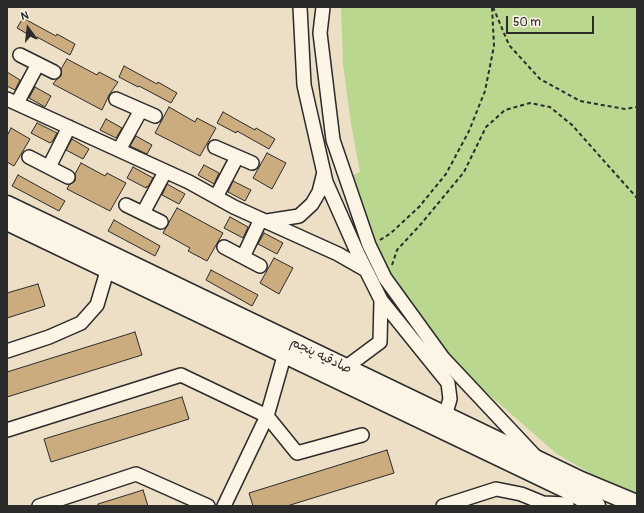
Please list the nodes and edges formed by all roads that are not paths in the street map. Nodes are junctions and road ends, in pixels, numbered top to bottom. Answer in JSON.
{"nodes":[{"id":1,"x":300,"y":7,"type":"edge"},
{"id":2,"x":323,"y":7,"type":"edge"},
{"id":3,"x":20,"y":55,"type":"dead end"},
{"id":4,"x":38,"y":64,"type":"junction"},
{"id":5,"x":54,"y":72,"type":"dead end"},
{"id":6,"x":116,"y":99,"type":"dead end"},
{"id":7,"x":12,"y":101,"type":"edge"},
{"id":8,"x":141,"y":110,"type":"junction"},
{"id":9,"x":155,"y":116,"type":"dead end"},
{"id":10,"x":69,"y":127,"type":"junction"},
{"id":11,"x":215,"y":147,"type":"dead end"},
{"id":12,"x":119,"y":150,"type":"junction"},
{"id":13,"x":237,"y":156,"type":"junction"},
{"id":14,"x":29,"y":157,"type":"dead end"},
{"id":15,"x":252,"y":163,"type":"dead end"},
{"id":16,"x":49,"y":167,"type":"junction"},
{"id":17,"x":165,"y":172,"type":"junction"},
{"id":18,"x":324,"y":172,"type":"junction"},
{"id":19,"x":68,"y":177,"type":"dead end"},
{"id":20,"x":216,"y":197,"type":"junction"},
{"id":21,"x":7,"y":205,"type":"edge"},
{"id":22,"x":126,"y":205,"type":"dead end"},
{"id":23,"x":143,"y":214,"type":"junction"},
{"id":24,"x":264,"y":220,"type":"junction"},
{"id":25,"x":7,"y":221,"type":"edge"},
{"id":26,"x":161,"y":222,"type":"dead end"},
{"id":27,"x":224,"y":248,"type":"dead end"},
{"id":28,"x":242,"y":257,"type":"junction"},
{"id":29,"x":110,"y":263,"type":"junction"},
{"id":30,"x":260,"y":266,"type":"dead end"},
{"id":31,"x":366,"y":270,"type":"junction"},
{"id":32,"x":381,"y":300,"type":"junction"},
{"id":33,"x":286,"y":348,"type":"junction"},
{"id":34,"x":7,"y":351,"type":"edge"},
{"id":35,"x":345,"y":368,"type":"junction"},
{"id":36,"x":266,"y":416,"type":"junction"},
{"id":37,"x":443,"y":423,"type":"junction"},
{"id":38,"x":7,"y":430,"type":"edge"},
{"id":39,"x":362,"y":435,"type":"dead end"},
{"id":40,"x":541,"y":462,"type":"junction"},
{"id":41,"x":572,"y":496,"type":"edge"},
{"id":42,"x":637,"y":503,"type":"edge"},
{"id":43,"x":40,"y":506,"type":"edge"},
{"id":44,"x":208,"y":506,"type":"edge"},
{"id":45,"x":224,"y":506,"type":"edge"},
{"id":46,"x":444,"y":506,"type":"edge"},
{"id":47,"x":596,"y":506,"type":"edge"}],
"edges":[{"from":1,"to":18,"type":"street"},
{"from":2,"to":40,"type":"street"},
{"from":3,"to":4,"type":"street"},
{"from":4,"to":5,"type":"street"},
{"from":4,"to":7,"type":"street"},
{"from":6,"to":8,"type":"street"},
{"from":7,"to":10,"type":"street"},
{"from":8,"to":9,"type":"street"},
{"from":8,"to":12,"type":"street"},
{"from":10,"to":12,"type":"street"},
{"from":10,"to":16,"type":"street"},
{"from":11,"to":13,"type":"street"},
{"from":12,"to":17,"type":"street"},
{"from":13,"to":15,"type":"street"},
{"from":13,"to":20,"type":"street"},
{"from":14,"to":16,"type":"street"},
{"from":16,"to":19,"type":"street"},
{"from":17,"to":20,"type":"street"},
{"from":17,"to":23,"type":"street"},
{"from":18,"to":24,"type":"street"},
{"from":18,"to":31,"type":"street"},
{"from":20,"to":24,"type":"street"},
{"from":21,"to":29,"type":"street","name":"صادقیه پنجم"},
{"from":22,"to":23,"type":"street"},
{"from":23,"to":26,"type":"street"},
{"from":24,"to":28,"type":"street"},
{"from":24,"to":31,"type":"street"},
{"from":25,"to":29,"type":"street","name":"صادقیه پنجم"},
{"from":27,"to":28,"type":"street"},
{"from":28,"to":30,"type":"street"},
{"from":29,"to":33,"type":"street","name":"صادقیه پنجم"},
{"from":29,"to":34,"type":"street"},
{"from":31,"to":32,"type":"street"},
{"from":32,"to":35,"type":"street"},
{"from":32,"to":37,"type":"street"},
{"from":33,"to":35,"type":"street","name":"صادقیه پنجم"},
{"from":33,"to":36,"type":"street"},
{"from":33,"to":37,"type":"street","name":"صادقیه پنجم"},
{"from":35,"to":37,"type":"street","name":"صادقیه پنجم"},
{"from":36,"to":38,"type":"street"},
{"from":36,"to":39,"type":"street"},
{"from":36,"to":45,"type":"street"},
{"from":37,"to":40,"type":"street","name":"صادقیه پنجم"},
{"from":37,"to":41,"type":"street","name":"صادقیه پنجم"},
{"from":40,"to":41,"type":"street","name":"صادقیه پنجم"},
{"from":41,"to":42,"type":"street","name":"صادقیه پنجم"},
{"from":41,"to":46,"type":"street"},
{"from":41,"to":47,"type":"street","name":"صادقیه پنجم"},
{"from":43,"to":44,"type":"street"}]}
